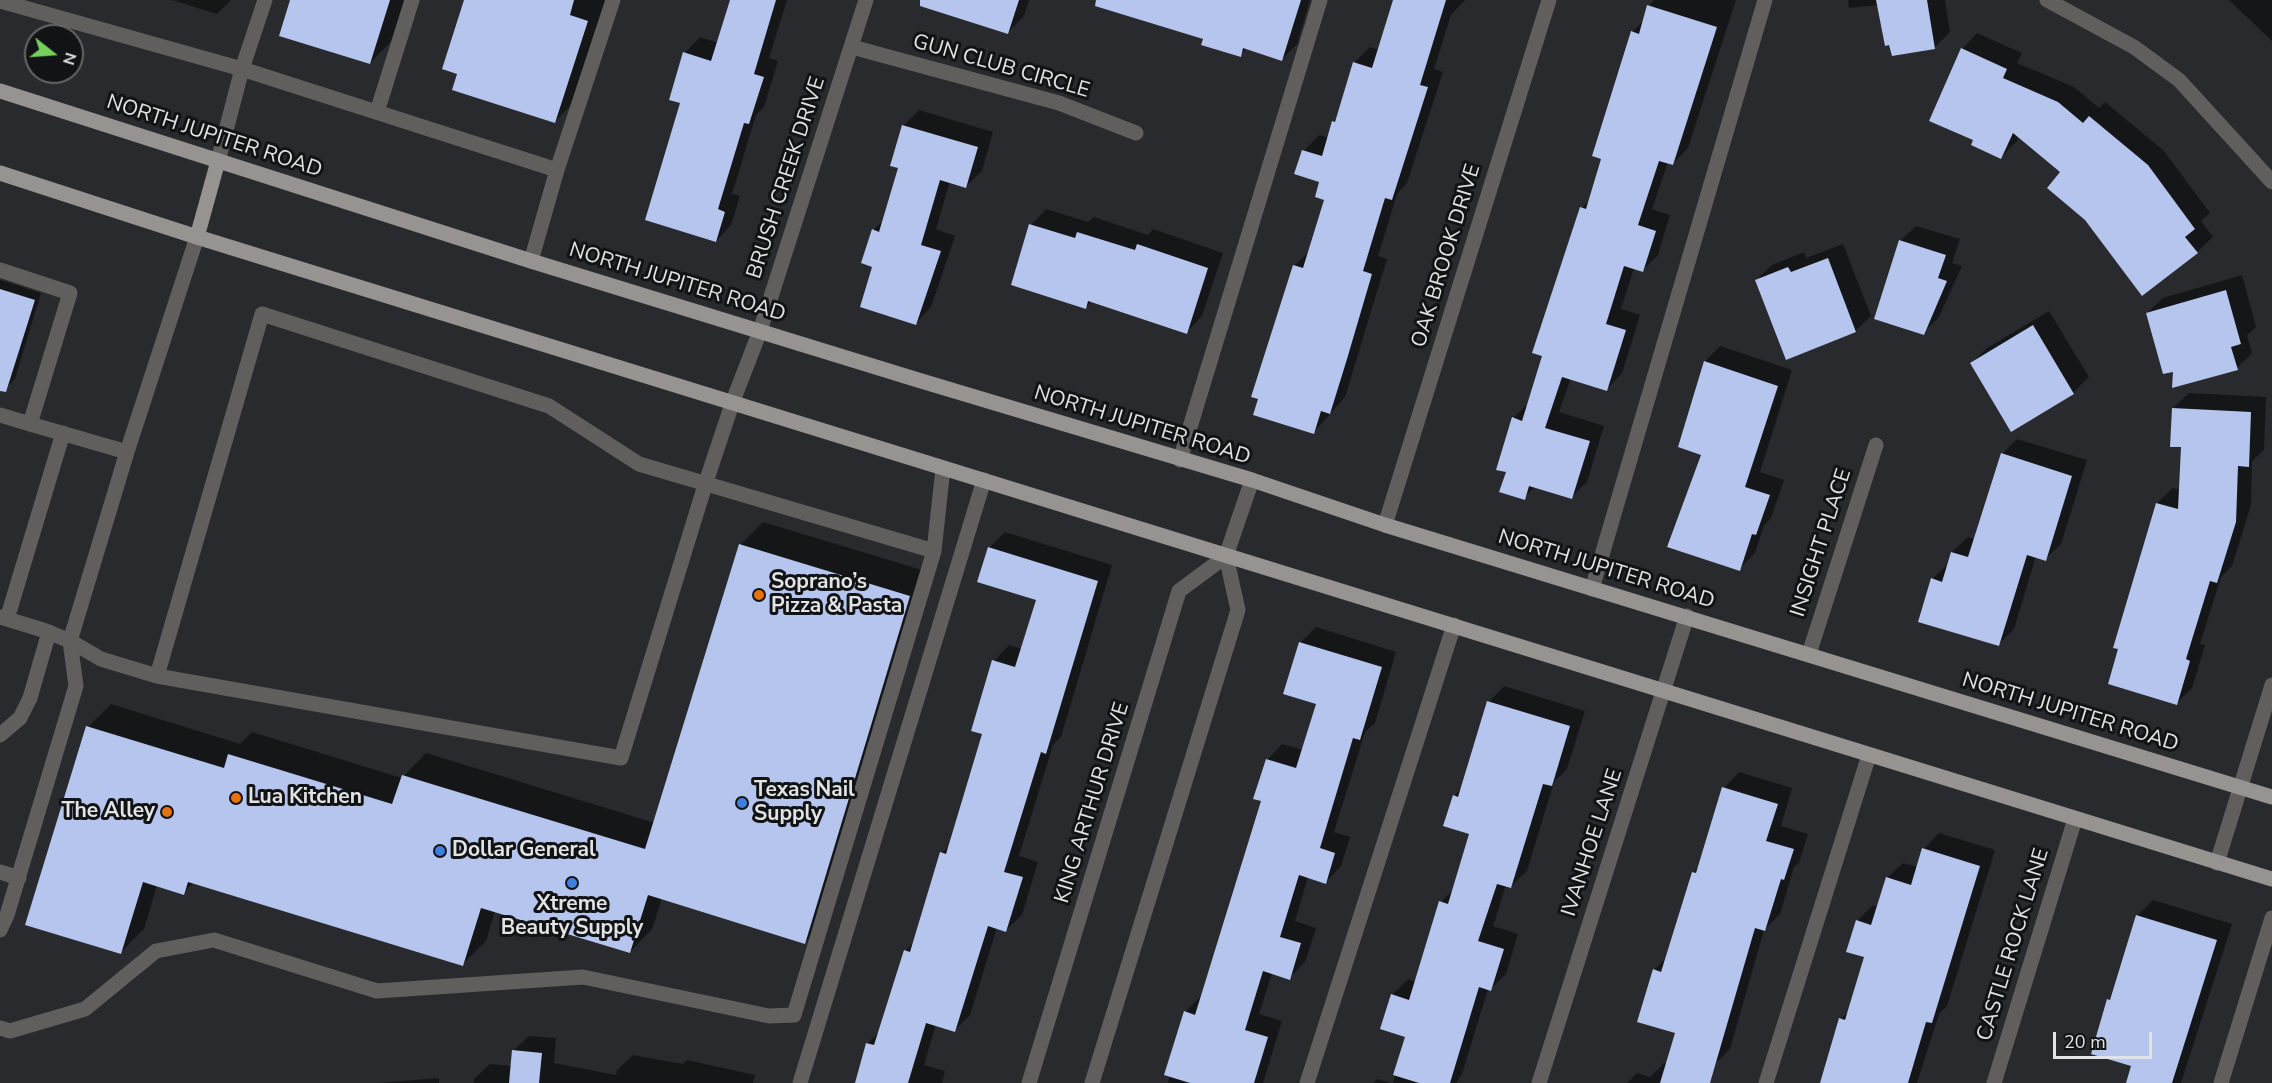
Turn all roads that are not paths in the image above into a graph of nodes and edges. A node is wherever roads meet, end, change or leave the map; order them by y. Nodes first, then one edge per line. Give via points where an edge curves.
1 (265, 0) edge
2 (412, 0) edge
3 (613, 0) edge
4 (866, 0) edge
5 (1320, 0) edge
6 (1549, 0) edge
7 (1765, 0) edge
8 (2047, 0) edge
9 (0, 1) edge
10 (852, 47) junction
11 (242, 69) junction
12 (0, 91) edge
13 (377, 112) junction
14 (1136, 133) dead end
15 (218, 161) junction
16 (557, 170) junction
17 (0, 173) edge
18 (2272, 182) edge
19 (197, 237) junction
20 (531, 261) junction
21 (0, 270) edge
22 (760, 331) junction
23 (733, 401) junction
24 (0, 415) edge
25 (30, 424) junction
26 (63, 433) junction
27 (1876, 445) dead end
28 (127, 452) junction
29 (1179, 460) junction
30 (943, 468) junction
31 (984, 480) junction
32 (1252, 480) junction
33 (706, 482) junction
34 (1385, 525) junction
35 (934, 551) junction
36 (1226, 556) junction
37 (1592, 589) junction
38 (1687, 616) junction
39 (3, 618) edge
40 (1454, 625) junction
41 (49, 632) junction
42 (70, 641) junction
43 (1809, 654) junction
44 (157, 676) junction
45 (2272, 685) edge
46 (1663, 691) junction
47 (0, 735) edge
48 (1869, 755) junction
49 (2239, 788) junction
50 (2272, 797) edge
51 (2075, 819) junction
52 (2217, 863) junction
53 (0, 872) edge
54 (19, 878) junction
55 (2272, 879) edge
56 (2272, 918) edge
57 (0, 930) edge
58 (0, 1028) edge
59 (801, 1083) edge
60 (1029, 1083) edge
61 (1092, 1083) edge
62 (1307, 1083) edge
63 (1539, 1083) edge
64 (1766, 1083) edge
65 (1994, 1083) edge
66 (2221, 1083) edge

1 - 11 street
2 - 13 street
3 - 16 street
4 - 10 street, BRUSH CREEK DRIVE
5 - 29 street
6 - 34 street, OAK BROOK DRIVE
7 - 37 street
8 - 18 street via 2134,47 2179,80
9 - 11 street
10 - 14 street, GUN CLUB CIRCLE via 1059,103
10 - 22 street, BRUSH CREEK DRIVE
11 - 13 street
11 - 15 street
12 - 15 main road, NORTH JUPITER ROAD
13 - 16 street
15 - 19 main road
15 - 20 main road, NORTH JUPITER ROAD
16 - 20 street
17 - 19 main road
19 - 23 main road
19 - 28 street
20 - 22 main road, NORTH JUPITER ROAD
21 - 25 street via 70,293
22 - 23 street, BRUSH CREEK DRIVE
22 - 29 main road, NORTH JUPITER ROAD
23 - 30 main road
23 - 33 street, BRUSH CREEK DRIVE
24 - 25 street
25 - 26 street
26 - 28 street
26 - 39 street
27 - 43 street, INSIGHT PLACE
28 - 42 street
29 - 32 main road, NORTH JUPITER ROAD
30 - 31 main road
30 - 35 street
31 - 36 main road
31 - 59 street
32 - 34 main road, NORTH JUPITER ROAD
32 - 36 street
33 - 35 street
33 - 44 street, BRUSH CREEK DRIVE via 621,758
33 - 44 street via 639,464 549,406 262,314
34 - 37 main road, NORTH JUPITER ROAD
35 - 58 street via 794,1015 769,1016 583,977 377,991 214,940 156,951 85,1009 10,1031
36 - 40 main road
36 - 60 street, KING ARTHUR DRIVE via 1179,591
36 - 61 street via 1238,610
37 - 38 main road, NORTH JUPITER ROAD
38 - 43 main road, NORTH JUPITER ROAD
38 - 46 street, IVANHOE LANE
39 - 41 street
40 - 46 main road
40 - 62 street
41 - 42 street
41 - 47 street via 30,698 20,718
42 - 44 street via 101,659
42 - 54 street via 76,686
43 - 49 main road, NORTH JUPITER ROAD
45 - 49 street
46 - 48 main road
46 - 63 street, IVANHOE LANE
48 - 51 main road
48 - 64 street
49 - 50 main road, NORTH JUPITER ROAD
49 - 52 street
51 - 52 main road
51 - 65 street, CASTLE ROCK LANE
52 - 55 main road
53 - 54 street
54 - 57 street
56 - 66 street

